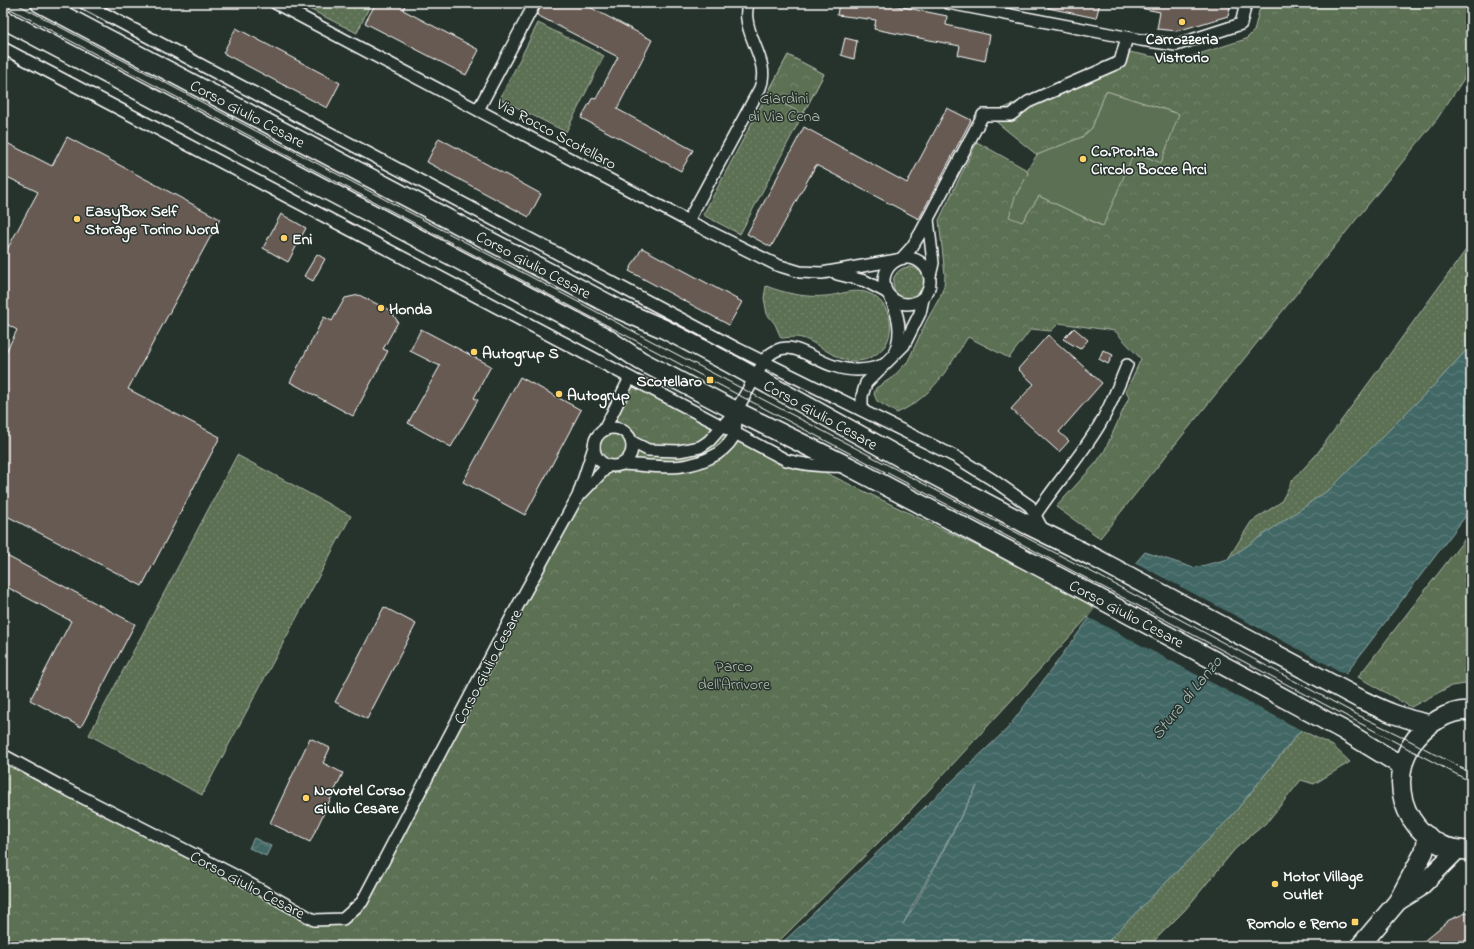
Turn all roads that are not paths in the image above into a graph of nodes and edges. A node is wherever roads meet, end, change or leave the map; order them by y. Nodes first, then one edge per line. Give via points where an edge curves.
1 (40, 3) edge
2 (84, 3) edge
3 (275, 3) edge
4 (535, 3) edge
5 (948, 3) edge
6 (1246, 3) edge
7 (746, 4) edge
8 (3, 19) edge
9 (1127, 37) junction
10 (3, 48) edge
11 (478, 110) junction
12 (928, 219) junction
13 (688, 220) junction
14 (900, 259) junction
15 (830, 273) junction
16 (930, 276) junction
17 (888, 295) junction
18 (923, 299) junction
19 (893, 355) junction
20 (763, 362) junction
21 (883, 365) junction
22 (1127, 365) dead end
23 (755, 377) junction
24 (630, 378) junction
25 (862, 410) junction
26 (736, 411) junction
27 (722, 427) junction
28 (604, 430) junction
29 (735, 434) junction
30 (632, 442) junction
31 (594, 447) junction
32 (623, 464) junction
33 (608, 466) junction
34 (848, 466) junction
35 (578, 496) junction
36 (1032, 520) junction
37 (1471, 711) edge
38 (1429, 724) junction
39 (3, 755) edge
40 (1402, 766) junction
41 (1428, 836) junction
42 (1464, 850) edge
43 (1398, 901) junction
44 (1360, 946) edge

1 - 23 main road, Corso Giulio Cesare via 618,309 664,329
2 - 20 street, Corso Giulio Cesare
3 - 11 street, Via Rocco Scotellaro
4 - 11 street
5 - 9 street
6 - 9 street via 1241,24 1176,45
7 - 13 street via 747,22 762,65 763,79
8 - 26 main road, Corso Giulio Cesare via 604,337 641,361
9 - 12 street via 1120,62 1028,102 1011,115 982,114
10 - 24 street, Corso Giulio Cesare
11 - 13 street, Via Rocco Scotellaro
12 - 14 street via 915,242
12 - 16 street via 933,263
13 - 15 street, Via Rocco Scotellaro via 777,266 800,272
14 - 15 street, Via Rocco Scotellaro
14 - 16 street via 908,258 920,262
14 - 17 street via 892,264 885,274
15 - 17 street, Via Rocco Scotellaro via 860,279
16 - 18 street via 930,289
17 - 18 street via 900,304 906,305
17 - 19 street via 897,313 899,325 899,338
18 - 19 street via 915,325 904,345
19 - 21 street
20 - 21 street via 772,353 785,348 801,350 828,365 846,369 870,370
20 - 23 street
20 - 25 street, Corso Giulio Cesare
21 - 25 street via 866,383 862,396
22 - 36 street via 1100,424
23 - 26 street
23 - 36 main road, Corso Giulio Cesare via 903,459
24 - 27 street, Corso Giulio Cesare
24 - 28 street
25 - 36 street, Corso Giulio Cesare via 970,466 1030,506
26 - 27 street
26 - 29 street
26 - 34 main road, Corso Giulio Cesare
27 - 29 street, Corso Giulio Cesare
27 - 30 street via 709,441 689,450 648,450
28 - 30 street via 618,428 627,433
28 - 31 street via 596,437
29 - 32 street via 722,451 693,465 676,468
29 - 34 street, Corso Giulio Cesare via 786,460 825,467
30 - 32 street via 630,457
31 - 33 street via 599,461
31 - 35 street, Corso Giulio Cesare
32 - 33 street
33 - 35 street, Corso Giulio Cesare
34 - 40 main road, Corso Giulio Cesare via 1343,730
35 - 39 street, Corso Giulio Cesare via 362,902 343,919 314,920
36 - 38 main road, Corso Giulio Cesare via 1046,535 1095,558 1362,700 1410,721
37 - 38 main road via 1446,715
38 - 40 main road via 1412,742
40 - 41 main road via 1401,792 1405,805 1414,822
41 - 42 main road via 1441,845
41 - 43 main road via 1424,852
42 - 43 main road via 1419,888
43 - 44 main road

